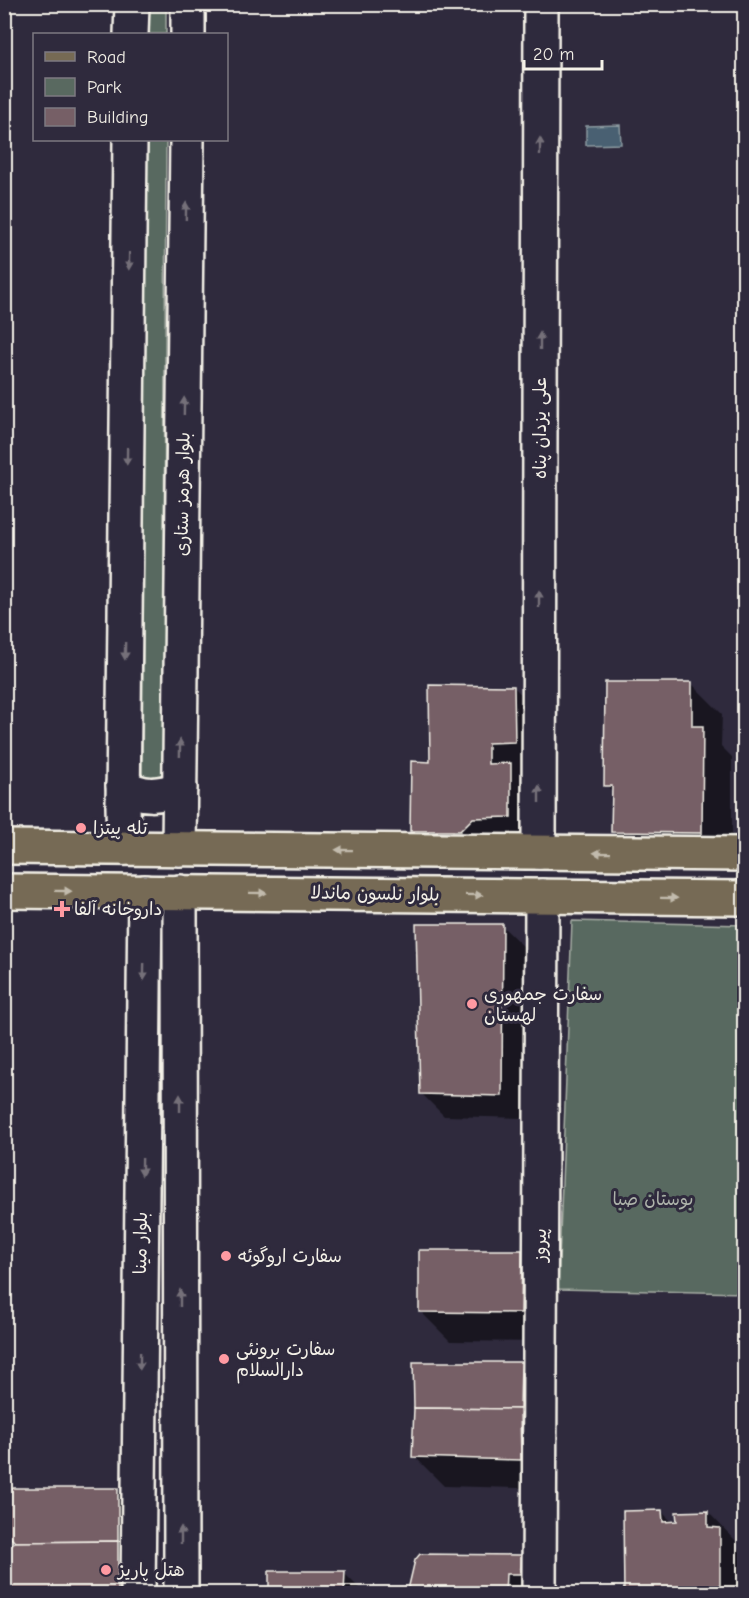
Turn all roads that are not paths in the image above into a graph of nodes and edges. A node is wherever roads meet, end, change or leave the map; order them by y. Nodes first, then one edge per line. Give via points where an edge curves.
1 (132, 4) edge
2 (188, 4) edge
3 (541, 4) edge
4 (131, 33) edge
5 (188, 33) edge
6 (130, 141) edge
7 (187, 141) edge
8 (123, 785) junction
9 (180, 788) junction
10 (4, 847) edge
11 (124, 848) junction
12 (179, 849) junction
13 (376, 851) junction
14 (539, 852) junction
15 (744, 854) edge
16 (4, 891) edge
17 (145, 892) junction
18 (180, 892) junction
19 (377, 894) junction
20 (542, 896) junction
21 (744, 898) edge
22 (144, 932) junction
23 (180, 933) junction
24 (138, 1593) edge
25 (181, 1593) edge
26 (539, 1593) edge

1 - 4 street
2 - 5 street
14 -> 3 street, علی یزدان پناه
6 -> 8 street
9 -> 7 street, بلوار هرمز ستاری
8 - 9 street via 147,795
8 - 11 street
9 - 12 street, بلوار هرمز ستاری
10 - 11 main road
11 - 12 main road
13 -> 12 main road
13 - 14 main road
13 - 19 main road
15 -> 14 main road
16 -> 17 main road, بلوار نلسون ماندلا
17 - 18 main road, بلوار نلسون ماندلا
17 - 22 street, بلوار مینا
18 -> 19 main road, بلوار نلسون ماندلا
18 - 23 street
19 -> 20 main road, بلوار نلسون ماندلا
20 -> 21 main road, بلوار نلسون ماندلا
20 - 26 street, پیروز
22 - 23 street via 156,928
22 -> 24 street, بلوار مینا
25 -> 23 street

